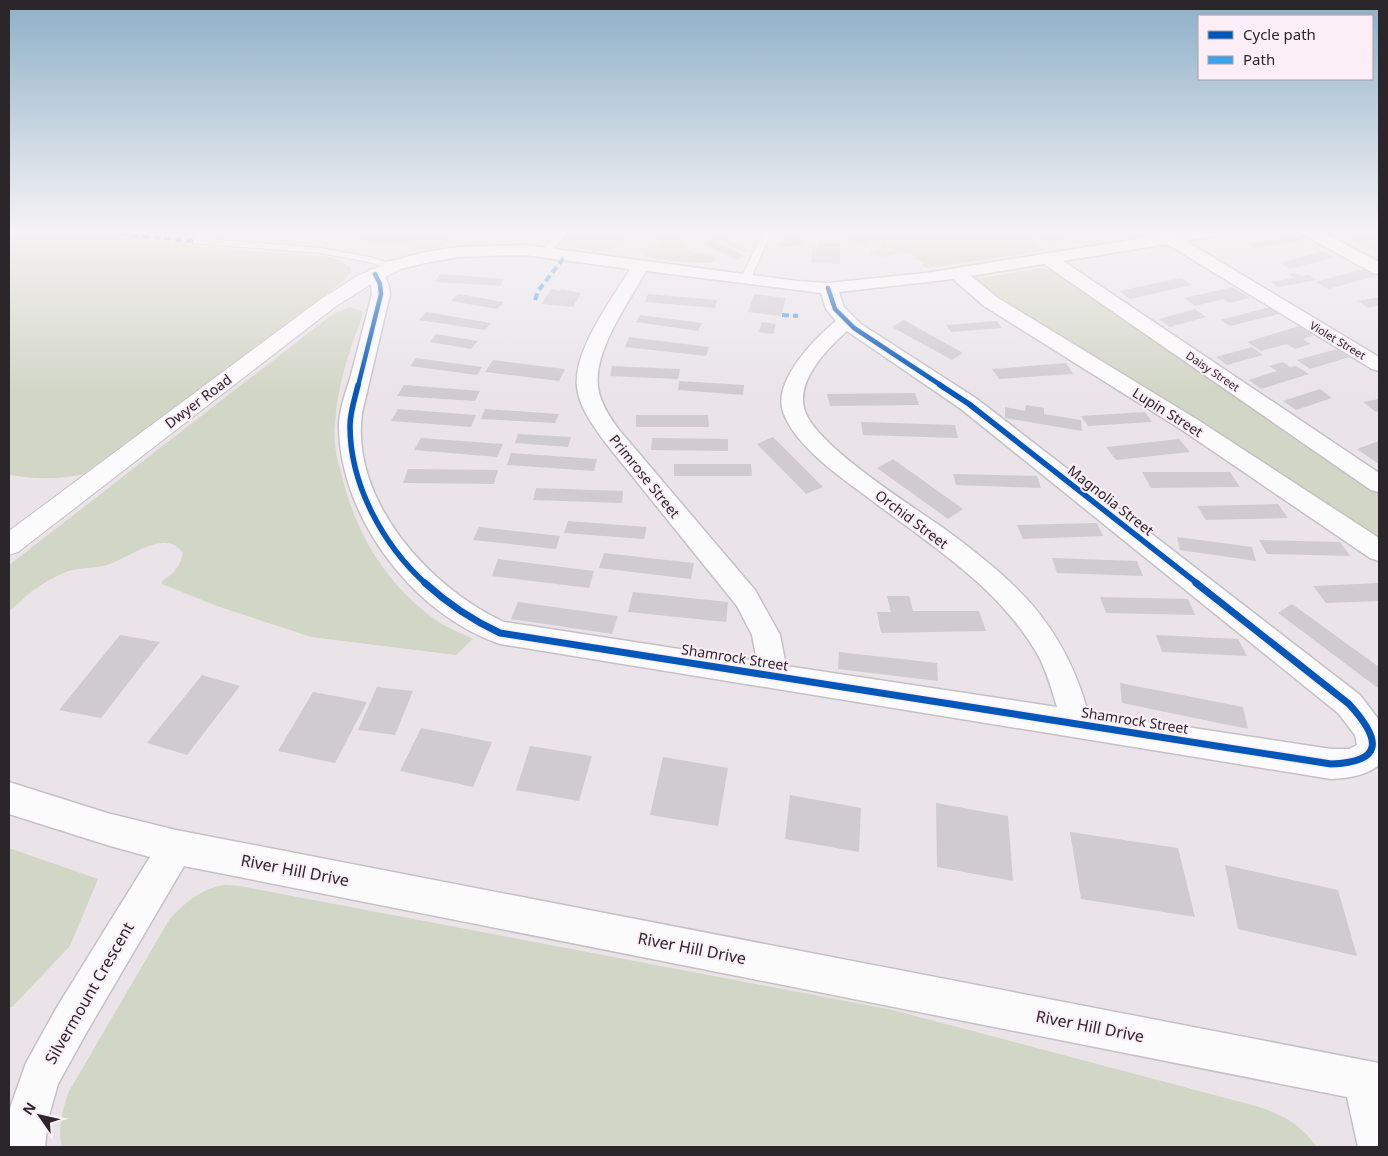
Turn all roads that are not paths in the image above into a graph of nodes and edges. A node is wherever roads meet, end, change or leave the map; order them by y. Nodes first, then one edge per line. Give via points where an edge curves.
1 (363, 283) edge
2 (380, 283) edge
3 (631, 283) edge
4 (776, 283) edge
5 (871, 283) edge
6 (969, 283) edge
7 (1084, 283) edge
8 (1244, 283) edge
9 (828, 288) junction
10 (846, 322) junction
11 (1379, 364) edge
12 (1379, 484) edge
13 (9, 545) edge
14 (1379, 551) edge
15 (774, 676) junction
16 (1076, 724) junction
17 (1374, 740) joint
18 (9, 798) edge
19 (176, 847) junction
20 (1371, 1081) edge
21 (1379, 1146) edge
22 (24, 1147) edge

1 - 13 street, Dwyer Road via 317,311
2 - 15 street, Shamrock Street via 381,294 352,414 352,452 366,499 380,526 394,549 429,589 461,615 500,633
3 - 15 street, Primrose Street via 593,352 587,380 592,401 612,436 746,598 766,634
4 - 9 street
5 - 9 street
6 - 14 street, Lupin Street via 992,302 1190,425
7 - 12 street, Daisy Street
8 - 11 street, Violet Street
9 - 10 street, Magnolia Street via 835,309
10 - 16 street, Orchid Street via 818,348 795,386 792,396 795,417 802,428 839,463 983,573 1018,606 1055,659
10 - 17 street, Magnolia Street via 969,404 1320,680 1359,714
15 - 16 street, Shamrock Street
16 - 17 street, Shamrock Street via 1349,765 1362,762 1373,749
18 - 19 street, River Hill Drive
19 - 20 street, River Hill Drive
19 - 22 street, Silvermount Crescent via 40,1077 26,1119
20 - 21 street

